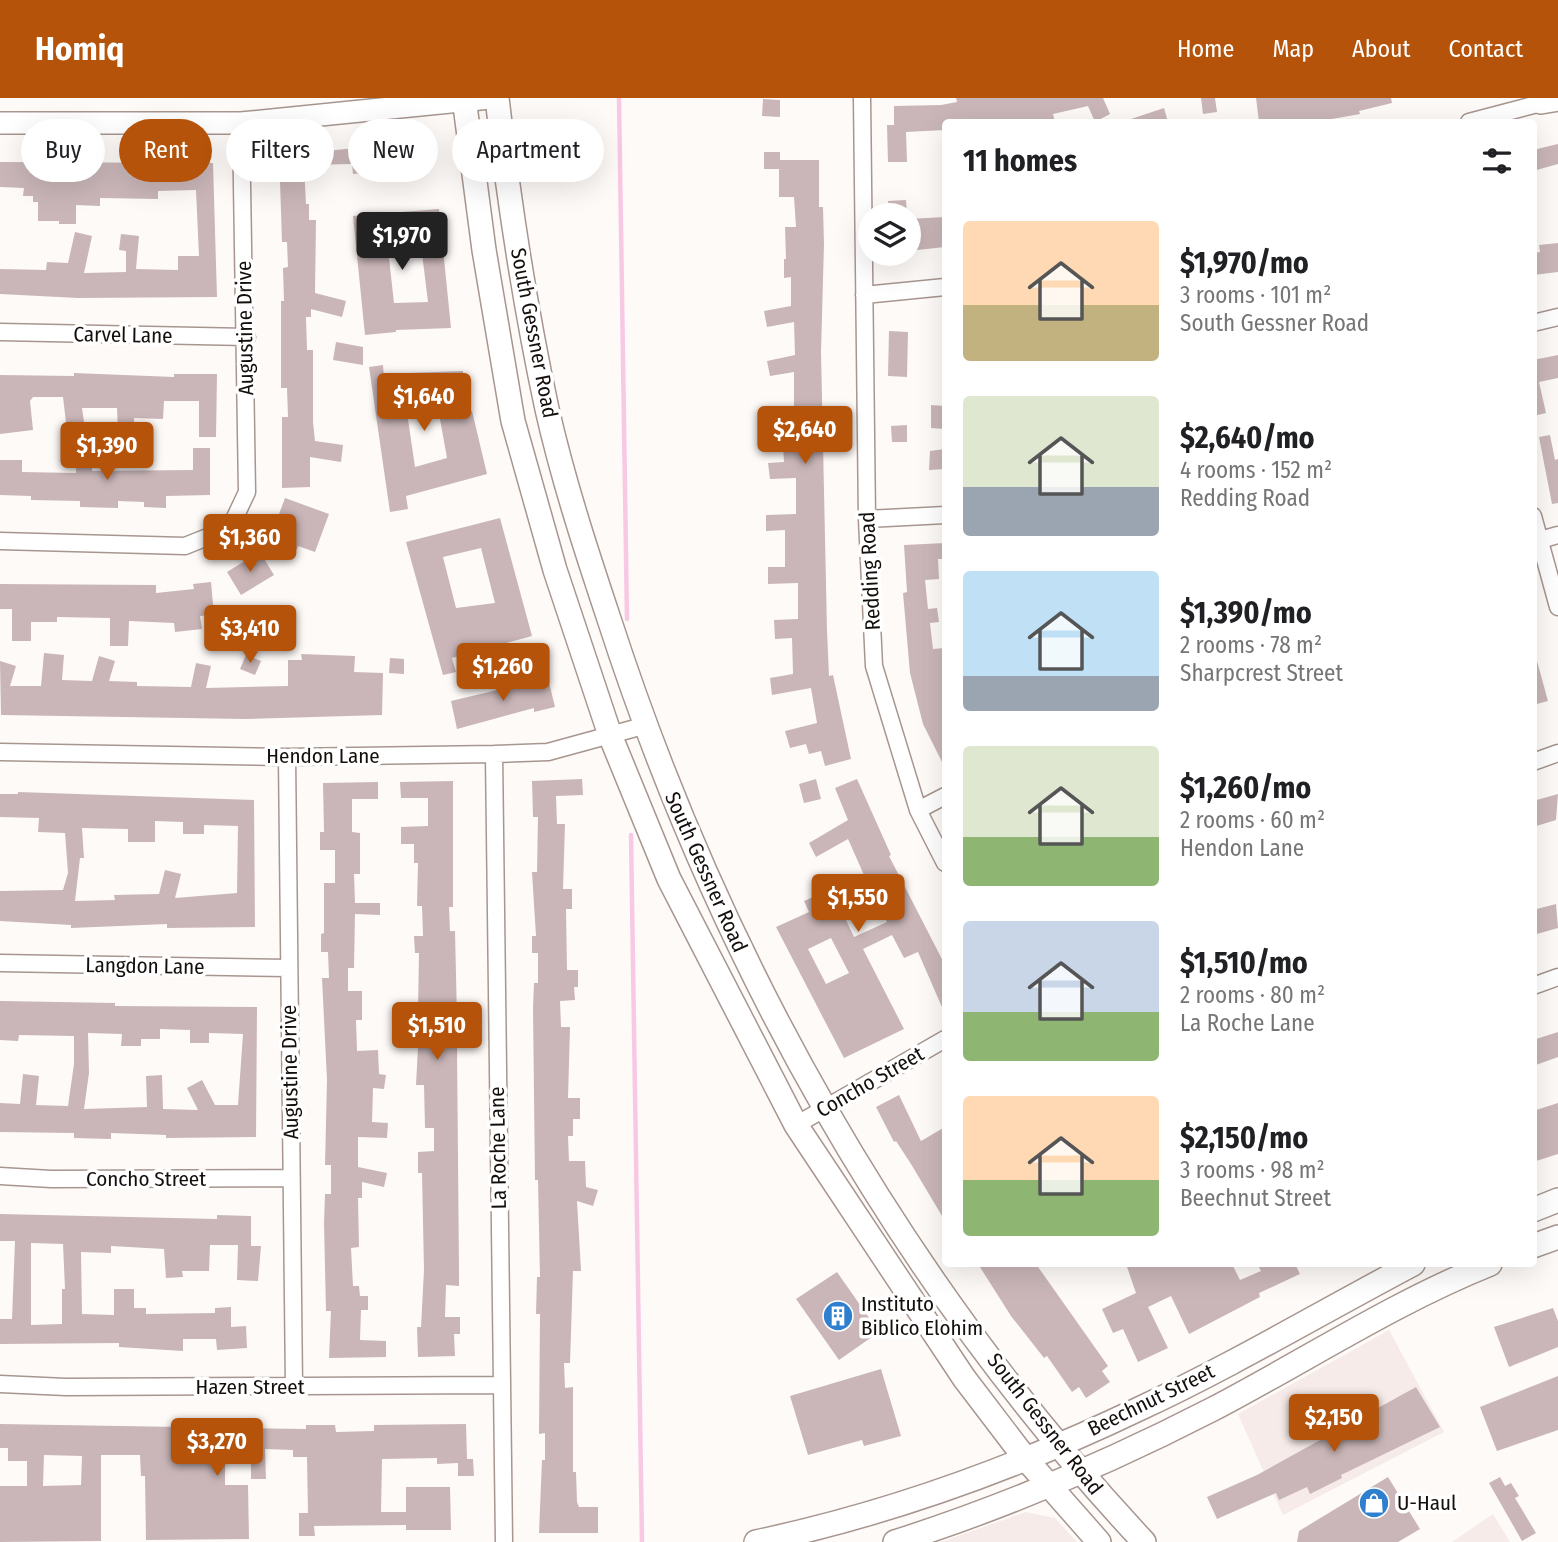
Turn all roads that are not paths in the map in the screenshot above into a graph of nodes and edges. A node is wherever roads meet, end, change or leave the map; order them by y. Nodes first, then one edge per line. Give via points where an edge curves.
1 (490, 98) edge
2 (496, 98) edge
3 (862, 98) edge
4 (464, 99) edge
5 (1546, 100) edge
6 (278, 119) edge
7 (1480, 119) edge
8 (0, 123) edge
9 (226, 123) edge
10 (243, 182) edge
11 (942, 287) edge
12 (864, 295) junction
13 (1558, 317) edge
14 (1537, 322) edge
15 (0, 332) edge
16 (247, 337) junction
17 (548, 413) junction
18 (513, 421) junction
19 (942, 515) edge
20 (867, 519) junction
21 (1558, 536) edge
22 (0, 541) edge
23 (1537, 541) edge
24 (1537, 544) edge
25 (1558, 607) edge
26 (643, 726) junction
27 (610, 735) junction
28 (0, 752) edge
29 (1558, 752) edge
30 (494, 754) junction
31 (287, 757) junction
32 (1537, 760) edge
33 (942, 798) edge
34 (918, 810) junction
35 (942, 857) edge
36 (0, 963) edge
37 (289, 968) junction
38 (1558, 977) edge
39 (1537, 985) edge
40 (942, 1041) edge
41 (824, 1107) junction
42 (796, 1125) junction
43 (0, 1176) edge
44 (291, 1178) junction
45 (1558, 1200) edge
46 (1537, 1208) edge
47 (1558, 1237) edge
48 (1537, 1245) edge
49 (1407, 1267) edge
50 (1481, 1267) edge
51 (1270, 1340) junction
52 (1287, 1368) junction
53 (0, 1384) edge
54 (500, 1385) junction
55 (294, 1387) junction
56 (1056, 1445) junction
57 (1025, 1458) junction
58 (1081, 1474) junction
59 (1049, 1487) junction
60 (503, 1542) edge
61 (756, 1542) edge
62 (895, 1542) edge
63 (1099, 1542) edge
64 (1144, 1542) edge

1 - 4 street
2 - 17 main road, South Gessner Road
3 - 12 street, Redding Road
4 - 6 street
4 - 18 main road, South Gessner Road
5 - 7 street
8 - 9 street
10 - 16 street, Augustine Drive
11 - 12 street
12 - 20 street, Redding Road
13 - 14 street
15 - 16 street, Carvel Lane
16 - 22 street, Augustine Drive via 247,492 230,528 185,546
17 - 18 main road
17 - 26 main road, South Gessner Road
18 - 27 main road, South Gessner Road via 555,570
19 - 20 street
20 - 34 street, Redding Road via 874,666
21 - 23 street
24 - 25 street
26 - 27 street, Hendon Lane
26 - 41 main road, South Gessner Road via 719,906
27 - 30 street, Hendon Lane via 548,752
27 - 42 main road, South Gessner Road via 669,880
28 - 31 street, Hendon Lane
29 - 32 street
30 - 31 street, Hendon Lane
30 - 54 street, La Roche Lane
31 - 37 street, Augustine Drive
33 - 34 street
34 - 35 street, Redding Road
36 - 37 street, Langdon Lane
37 - 44 street, Augustine Drive
38 - 39 street
40 - 41 street, Concho Street
41 - 42 street, Concho Street
41 - 56 main road, South Gessner Road via 918,1256
42 - 57 main road, South Gessner Road via 964,1378
43 - 44 street, Concho Street via 51,1180
44 - 55 street, Augustine Drive
45 - 46 main road
47 - 48 main road
49 - 51 main road, Beechnut Street
50 - 52 main road, Beechnut Street
51 - 52 main road
51 - 56 main road, Beechnut Street via 1142,1408
52 - 58 main road, Beechnut Street
53 - 55 street, Hazen Street
54 - 55 street, Hazen Street
54 - 60 street, La Roche Lane
56 - 57 main road, Beechnut Street
56 - 58 main road, South Gessner Road
57 - 59 main road, South Gessner Road
57 - 61 main road, Beechnut Street via 873,1514
58 - 59 main road, Beechnut Street
58 - 64 main road, South Gessner Road
59 - 62 main road, Beechnut Street
59 - 63 main road, South Gessner Road

